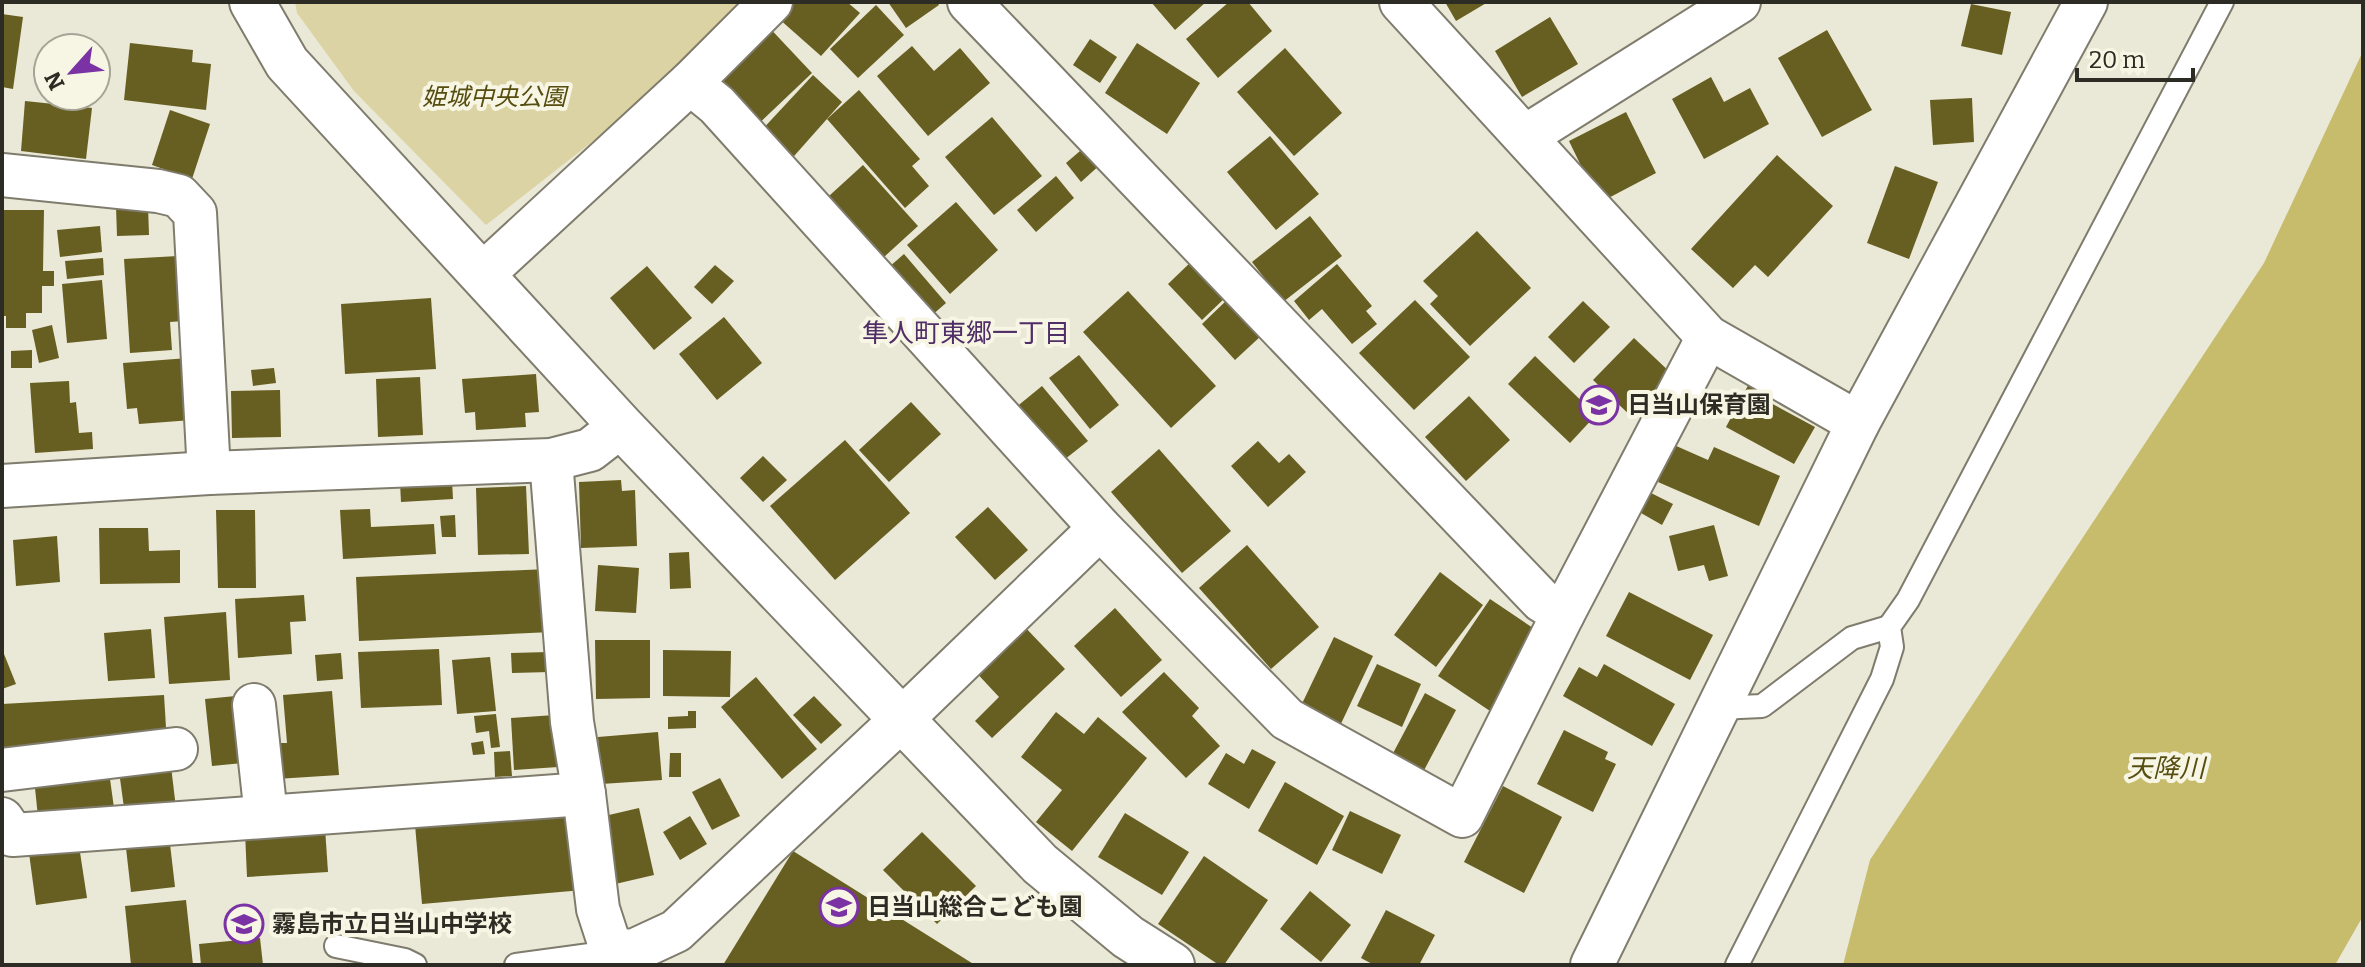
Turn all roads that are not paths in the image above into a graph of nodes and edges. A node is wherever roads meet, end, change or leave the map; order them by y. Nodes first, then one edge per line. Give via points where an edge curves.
1 (252, 2) edge
2 (771, 2) edge
3 (969, 2) edge
4 (1401, 2) edge
5 (1739, 2) edge
6 (2086, 2) edge
7 (2222, 2) edge
8 (690, 83) junction
9 (1526, 136) junction
10 (2, 175) edge
11 (483, 274) junction
12 (1708, 337) junction
13 (1858, 423) junction
14 (621, 426) junction
15 (551, 460) junction
16 (209, 473) junction
17 (2, 486) edge
18 (1100, 528) junction
19 (1563, 614) junction
20 (1889, 627) junction
21 (254, 705) dead end
22 (1718, 708) junction
23 (902, 719) junction
24 (176, 749) dead end
25 (2, 770) edge
26 (584, 794) junction
27 (266, 816) junction
28 (6, 830) edge
29 (336, 946) dead end
30 (612, 952) junction
31 (415, 965) edge
32 (516, 965) edge
33 (1172, 965) edge
34 (1592, 965) edge
35 (1737, 965) edge

1 - 11 street via 287,63
2 - 8 street
3 - 19 street via 1542,601
4 - 9 street
5 - 9 street
6 - 13 street
7 - 20 lane via 1908,600
8 - 11 street
8 - 18 street via 717,105
9 - 12 street
10 - 16 street via 158,191 179,196 195,213
11 - 14 street
12 - 13 street
12 - 19 street
13 - 22 street
14 - 15 street via 590,450
14 - 23 street
15 - 16 street
15 - 26 street via 572,722
16 - 17 street
18 - 19 street via 1287,719 1462,816
18 - 23 street
20 - 22 lane via 1852,638 1762,706
20 - 35 lane via 1892,647 1882,679
21 - 27 street
22 - 34 street
23 - 30 street via 676,931 635,950
23 - 33 street via 1040,864 1128,937
24 - 25 street
26 - 27 street
26 - 30 street via 598,909
27 - 28 street
29 - 31 lane
30 - 32 lane

